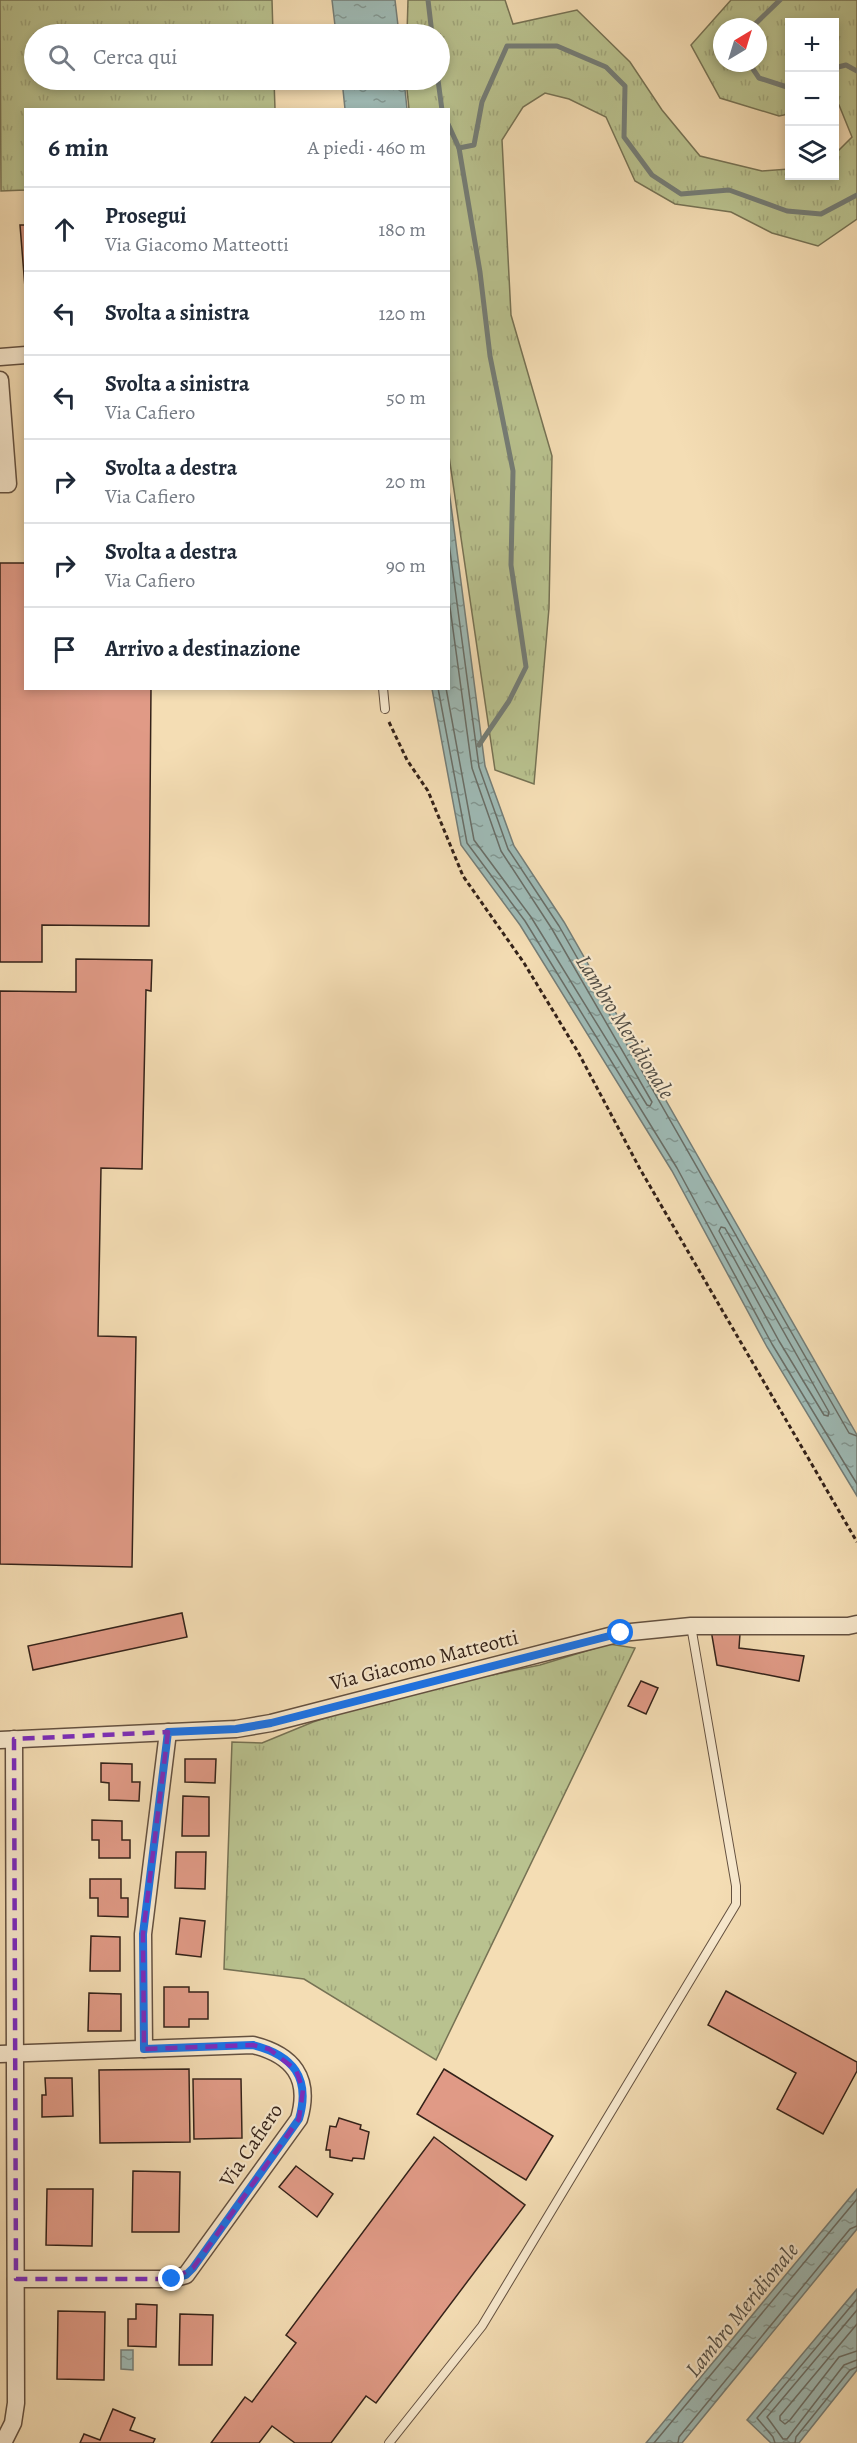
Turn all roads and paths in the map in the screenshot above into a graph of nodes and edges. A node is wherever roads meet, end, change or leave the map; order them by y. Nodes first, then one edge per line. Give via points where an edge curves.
1 (24, 355) edge
2 (0, 357) edge
3 (0, 380) edge
4 (0, 484) edge
5 (383, 690) edge
6 (385, 709) joint
7 (857, 1542) edge
8 (857, 1624) edge
9 (691, 1626) junction
10 (168, 1732) junction
11 (7, 1739) edge
12 (144, 2049) junction
13 (8, 2054) edge
14 (16, 2279) junction
15 (3, 2443) edge
16 (389, 2443) edge

1 - 2 street
3 - 4 street via 8,484
5 - 6 lane
6 - 7 path via 407,760 428,791 463,876 524,963 578,1052 640,1169
8 - 9 street, Via Giacomo Matteotti
9 - 10 street, Via Giacomo Matteotti via 621,1633 271,1723
9 - 16 lane via 736,1904 482,2326
10 - 11 street, Via Giacomo Matteotti
10 - 12 street via 143,1934
11 - 13 street
12 - 13 street, Via Cafiero
12 - 14 street, Via Cafiero via 253,2045 269,2049 296,2070 303,2090 299,2119 186,2275 172,2279
13 - 14 street
14 - 15 street via 16,2403 13,2423

